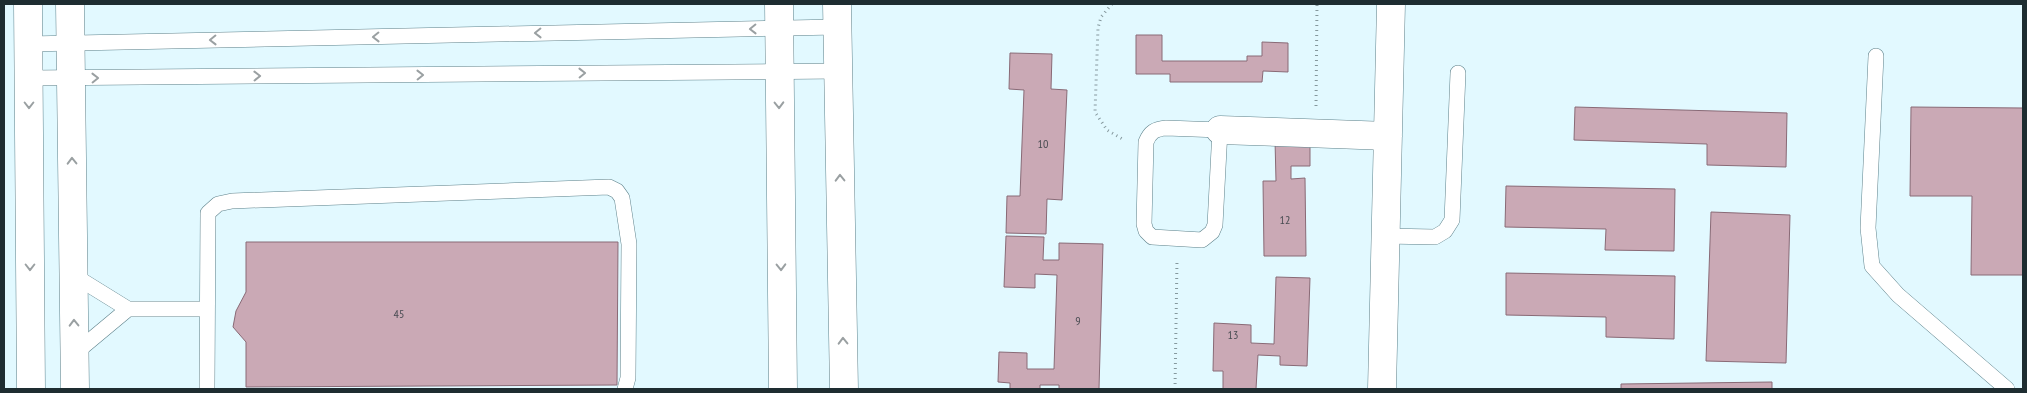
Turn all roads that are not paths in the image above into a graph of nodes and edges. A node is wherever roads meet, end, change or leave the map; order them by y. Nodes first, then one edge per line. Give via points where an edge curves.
1 (28, 4) edge
2 (70, 4) edge
3 (1391, 4) edge
4 (779, 16) edge
5 (837, 16) edge
6 (70, 43) junction
7 (28, 44) junction
8 (1876, 56) dead end
9 (779, 71) junction
10 (838, 71) junction
11 (1458, 72) dead end
12 (28, 78) junction
13 (71, 78) junction
14 (1220, 130) junction
15 (1388, 136) junction
16 (1385, 236) junction
17 (73, 275) junction
18 (128, 309) junction
19 (207, 309) junction
20 (74, 354) junction
21 (31, 389) edge
22 (75, 389) edge
23 (207, 389) edge
24 (625, 389) edge
25 (783, 389) edge
26 (844, 389) edge
27 (1382, 389) edge
28 (2008, 389) edge

1 - 7 street
2 - 6 street
3 - 15 street
4 - 5 lane
4 -> 6 lane
4 - 9 street
5 - 10 street
6 - 7 lane
6 - 13 street
7 - 12 street
8 - 28 lane via 1868,228 1872,266 1898,295
9 - 10 lane
13 -> 9 lane
9 -> 25 street
26 -> 10 street
11 - 16 lane via 1452,220 1446,231 1434,237
12 - 13 lane
12 -> 21 street
17 -> 13 street
14 - 14 lane via 1212,232 1202,240 1152,236 1144,224 1146,142 1149,134 1157,129
14 - 15 street
15 - 16 street
16 - 27 street
17 - 18 lane
20 -> 17 street
18 - 19 lane
18 - 20 lane
19 - 23 lane
19 - 24 lane via 208,213 224,202 609,187 622,198 629,244 628,378
20 - 22 street

